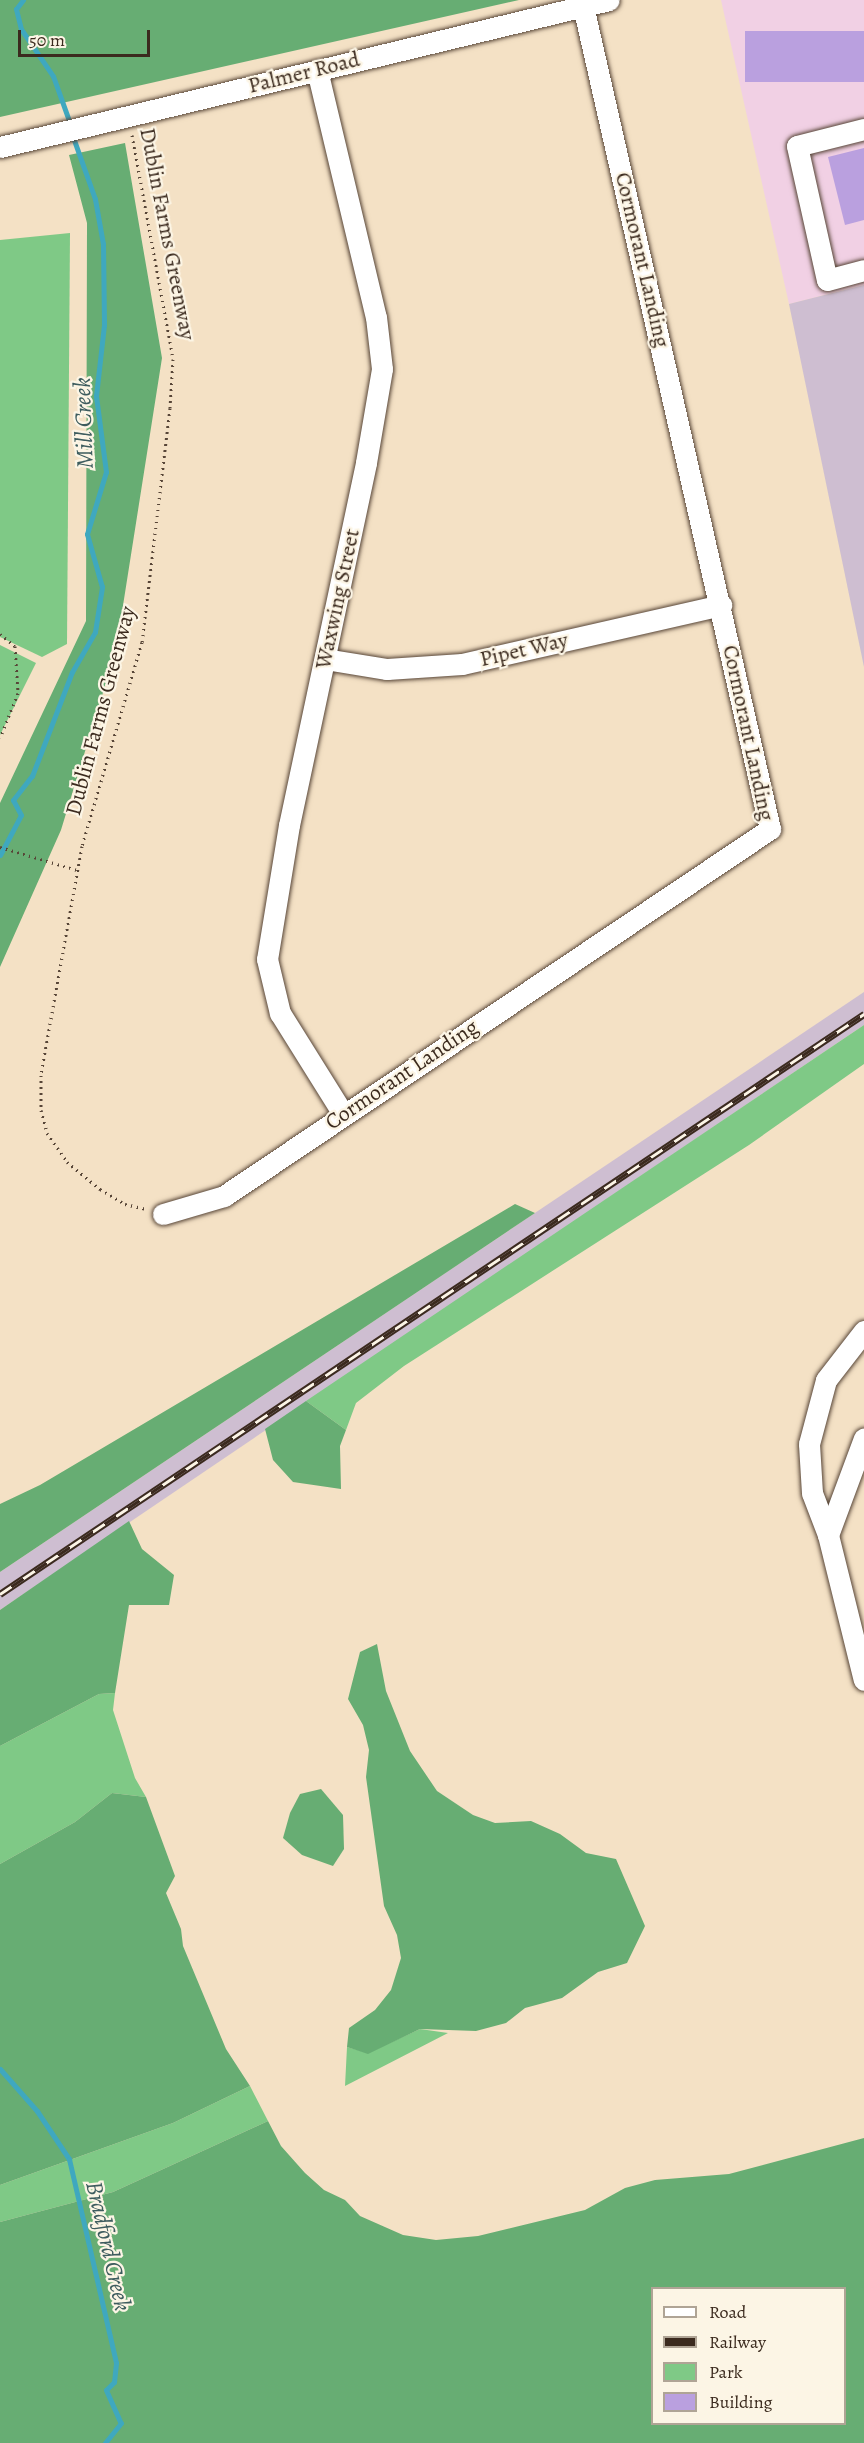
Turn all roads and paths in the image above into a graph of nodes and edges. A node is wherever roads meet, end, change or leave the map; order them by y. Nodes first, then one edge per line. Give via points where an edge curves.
1 (609, 0) edge
2 (583, 6) junction
3 (317, 70) junction
4 (128, 116) junction
5 (864, 129) edge
6 (0, 147) edge
7 (864, 270) edge
8 (721, 605) junction
9 (0, 634) edge
10 (325, 659) junction
11 (0, 738) edge
12 (0, 848) edge
13 (78, 870) junction
14 (343, 1114) junction
15 (163, 1214) joint
16 (864, 1331) edge
17 (864, 1438) edge
18 (828, 1535) junction
19 (864, 1680) edge

1 - 2 street, Palmer Road
2 - 3 street, Palmer Road
2 - 8 street, Cormorant Landing
3 - 4 street, Palmer Road
3 - 10 street, Waxwing Street via 376,317 382,369
4 - 6 street, Palmer Road
4 - 13 path, Dublin Farms Greenway via 166,312 173,369 142,642 107,751
5 - 7 street via 797,146 827,280
8 - 10 street, Pipet Way via 462,664 387,669
8 - 14 street, Cormorant Landing via 770,829
9 - 11 path via 15,646 18,693
10 - 14 street, Waxwing Street via 289,825 267,959 280,1013
12 - 13 path
13 - 15 path, Dublin Farms Greenway via 41,1075 46,1133 67,1162 100,1189 125,1204
14 - 15 street, Cormorant Landing via 224,1196
16 - 18 street via 826,1380 809,1444 812,1493
17 - 18 street
18 - 19 street

